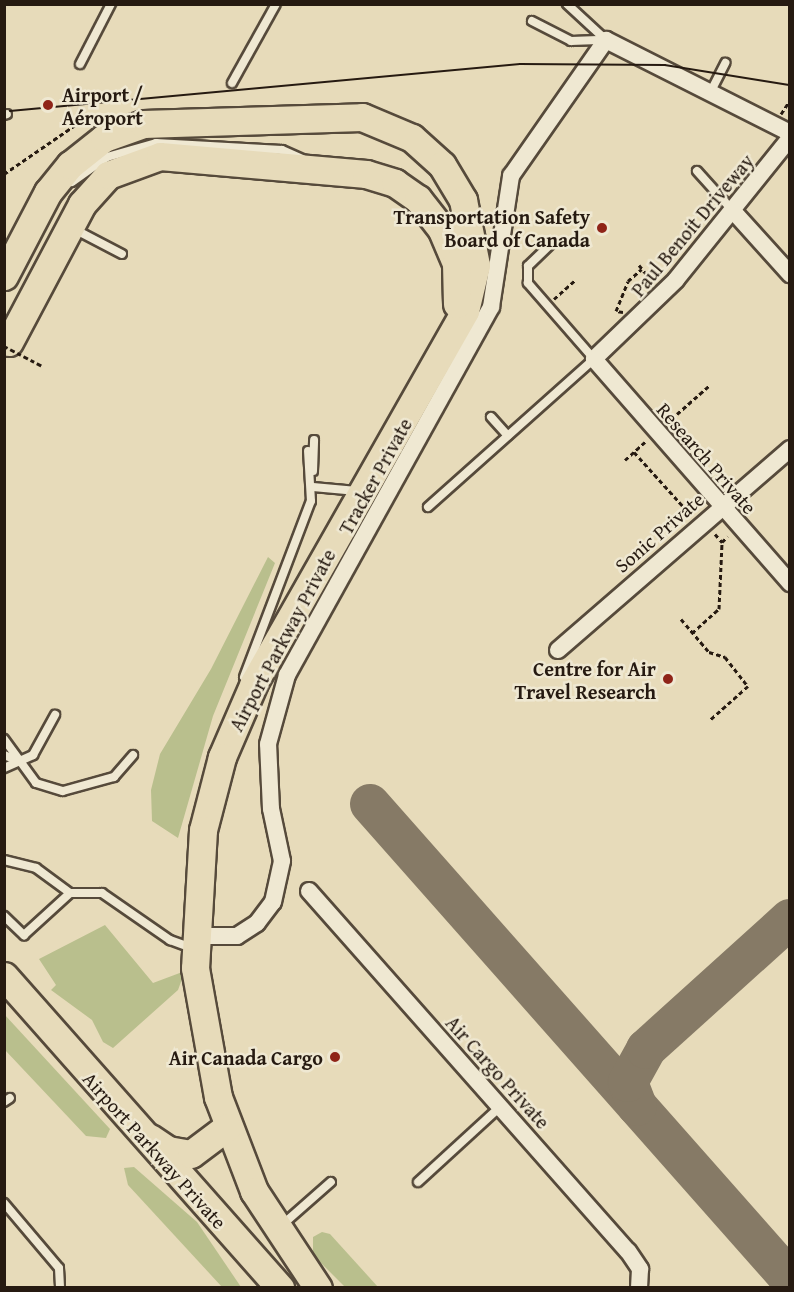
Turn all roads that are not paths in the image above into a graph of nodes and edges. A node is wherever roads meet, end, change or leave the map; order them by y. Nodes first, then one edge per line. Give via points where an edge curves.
1 (111, 4) edge
2 (276, 4) edge
3 (567, 4) edge
4 (532, 21) dead end
5 (606, 40) junction
6 (725, 63) dead end
7 (80, 64) dead end
8 (232, 84) dead end
9 (710, 93) junction
10 (789, 136) edge
11 (316, 170) junction
12 (697, 171) dead end
13 (734, 212) junction
14 (69, 226) junction
15 (552, 243) dead end
16 (122, 254) dead end
17 (789, 274) edge
18 (4, 276) edge
19 (4, 286) edge
20 (7, 344) edge
21 (444, 348) junction
22 (594, 359) junction
23 (491, 417) dead end
24 (508, 436) junction
25 (314, 440) dead end
26 (789, 449) edge
27 (308, 451) dead end
28 (312, 474) junction
29 (313, 487) junction
30 (363, 492) junction
31 (428, 507) dead end
32 (721, 507) junction
33 (789, 582) edge
34 (558, 650) dead end
35 (55, 715) dead end
36 (231, 733) junction
37 (6, 742) edge
38 (4, 755) edge
39 (133, 755) dead end
40 (19, 761) junction
41 (4, 762) edge
42 (4, 768) edge
43 (4, 860) edge
44 (309, 891) dead end
45 (70, 893) junction
46 (4, 916) edge
47 (195, 943) junction
48 (4, 976) edge
49 (4, 985) edge
50 (33, 1011) junction
51 (501, 1106) junction
52 (124, 1116) junction
53 (227, 1127) junction
54 (331, 1182) dead end
55 (418, 1182) dead end
56 (4, 1203) edge
57 (276, 1230) junction
58 (60, 1287) edge
59 (280, 1287) edge
60 (318, 1287) edge
61 (639, 1287) edge

1 - 7 lane
2 - 8 lane
3 - 5 lane
4 - 5 lane via 571,41
5 - 9 street
5 - 47 street, Tracker Private via 511,176 491,308 287,675 268,744 271,809 282,861 273,902 257,923 237,936
6 - 9 lane
9 - 10 street
10 - 13 street, Paul Benoit Driveway
11 - 14 highway, Airport Parkway Private via 177,156 142,159 97,185
11 - 19 lane via 299,155 282,150 172,142 119,152 84,171 56,198
11 - 21 highway, Airport Parkway Private via 382,178 430,212 450,247 458,282
12 - 13 lane
13 - 17 street
13 - 22 street, Paul Benoit Driveway via 664,294
14 - 16 lane
14 - 20 highway, Airport Parkway Private
15 - 22 lane via 527,271 531,290
18 - 21 highway, Airport Parkway Private via 56,180 104,138 162,122 329,114 380,122 412,138 442,165 463,200 475,247 473,284
21 - 30 highway, Airport Parkway Private
22 - 24 lane
22 - 32 street, Research Private
23 - 24 lane
24 - 31 lane
25 - 28 lane
26 - 32 street, Sonic Private
27 - 28 lane
28 - 29 lane
29 - 30 lane
29 - 36 lane via 280,592 244,675
30 - 36 highway, Airport Parkway Private
32 - 33 street, Research Private
32 - 34 street, Sonic Private
35 - 40 lane via 33,755
36 - 47 highway, Airport Parkway Private via 203,830
37 - 40 lane
38 - 40 lane
39 - 40 lane via 114,777 63,791 36,783
40 - 41 lane
40 - 42 lane
43 - 45 lane via 36,868
44 - 51 street, Air Cargo Private
45 - 46 lane via 24,935
45 - 47 lane via 102,893 170,940
47 - 53 highway, Airport Parkway Private via 206,1047
48 - 50 highway, Airport Parkway Private
49 - 50 highway, Airport Parkway Private
50 - 52 highway, Airport Parkway Private
51 - 55 lane
51 - 61 street, Air Cargo Private via 628,1251 640,1269
52 - 53 highway via 156,1143 180,1154 201,1151
52 - 59 highway, Airport Parkway Private
53 - 57 highway, Airport Parkway Private
54 - 57 lane
56 - 58 lane via 59,1268
57 - 60 highway, Airport Parkway Private

